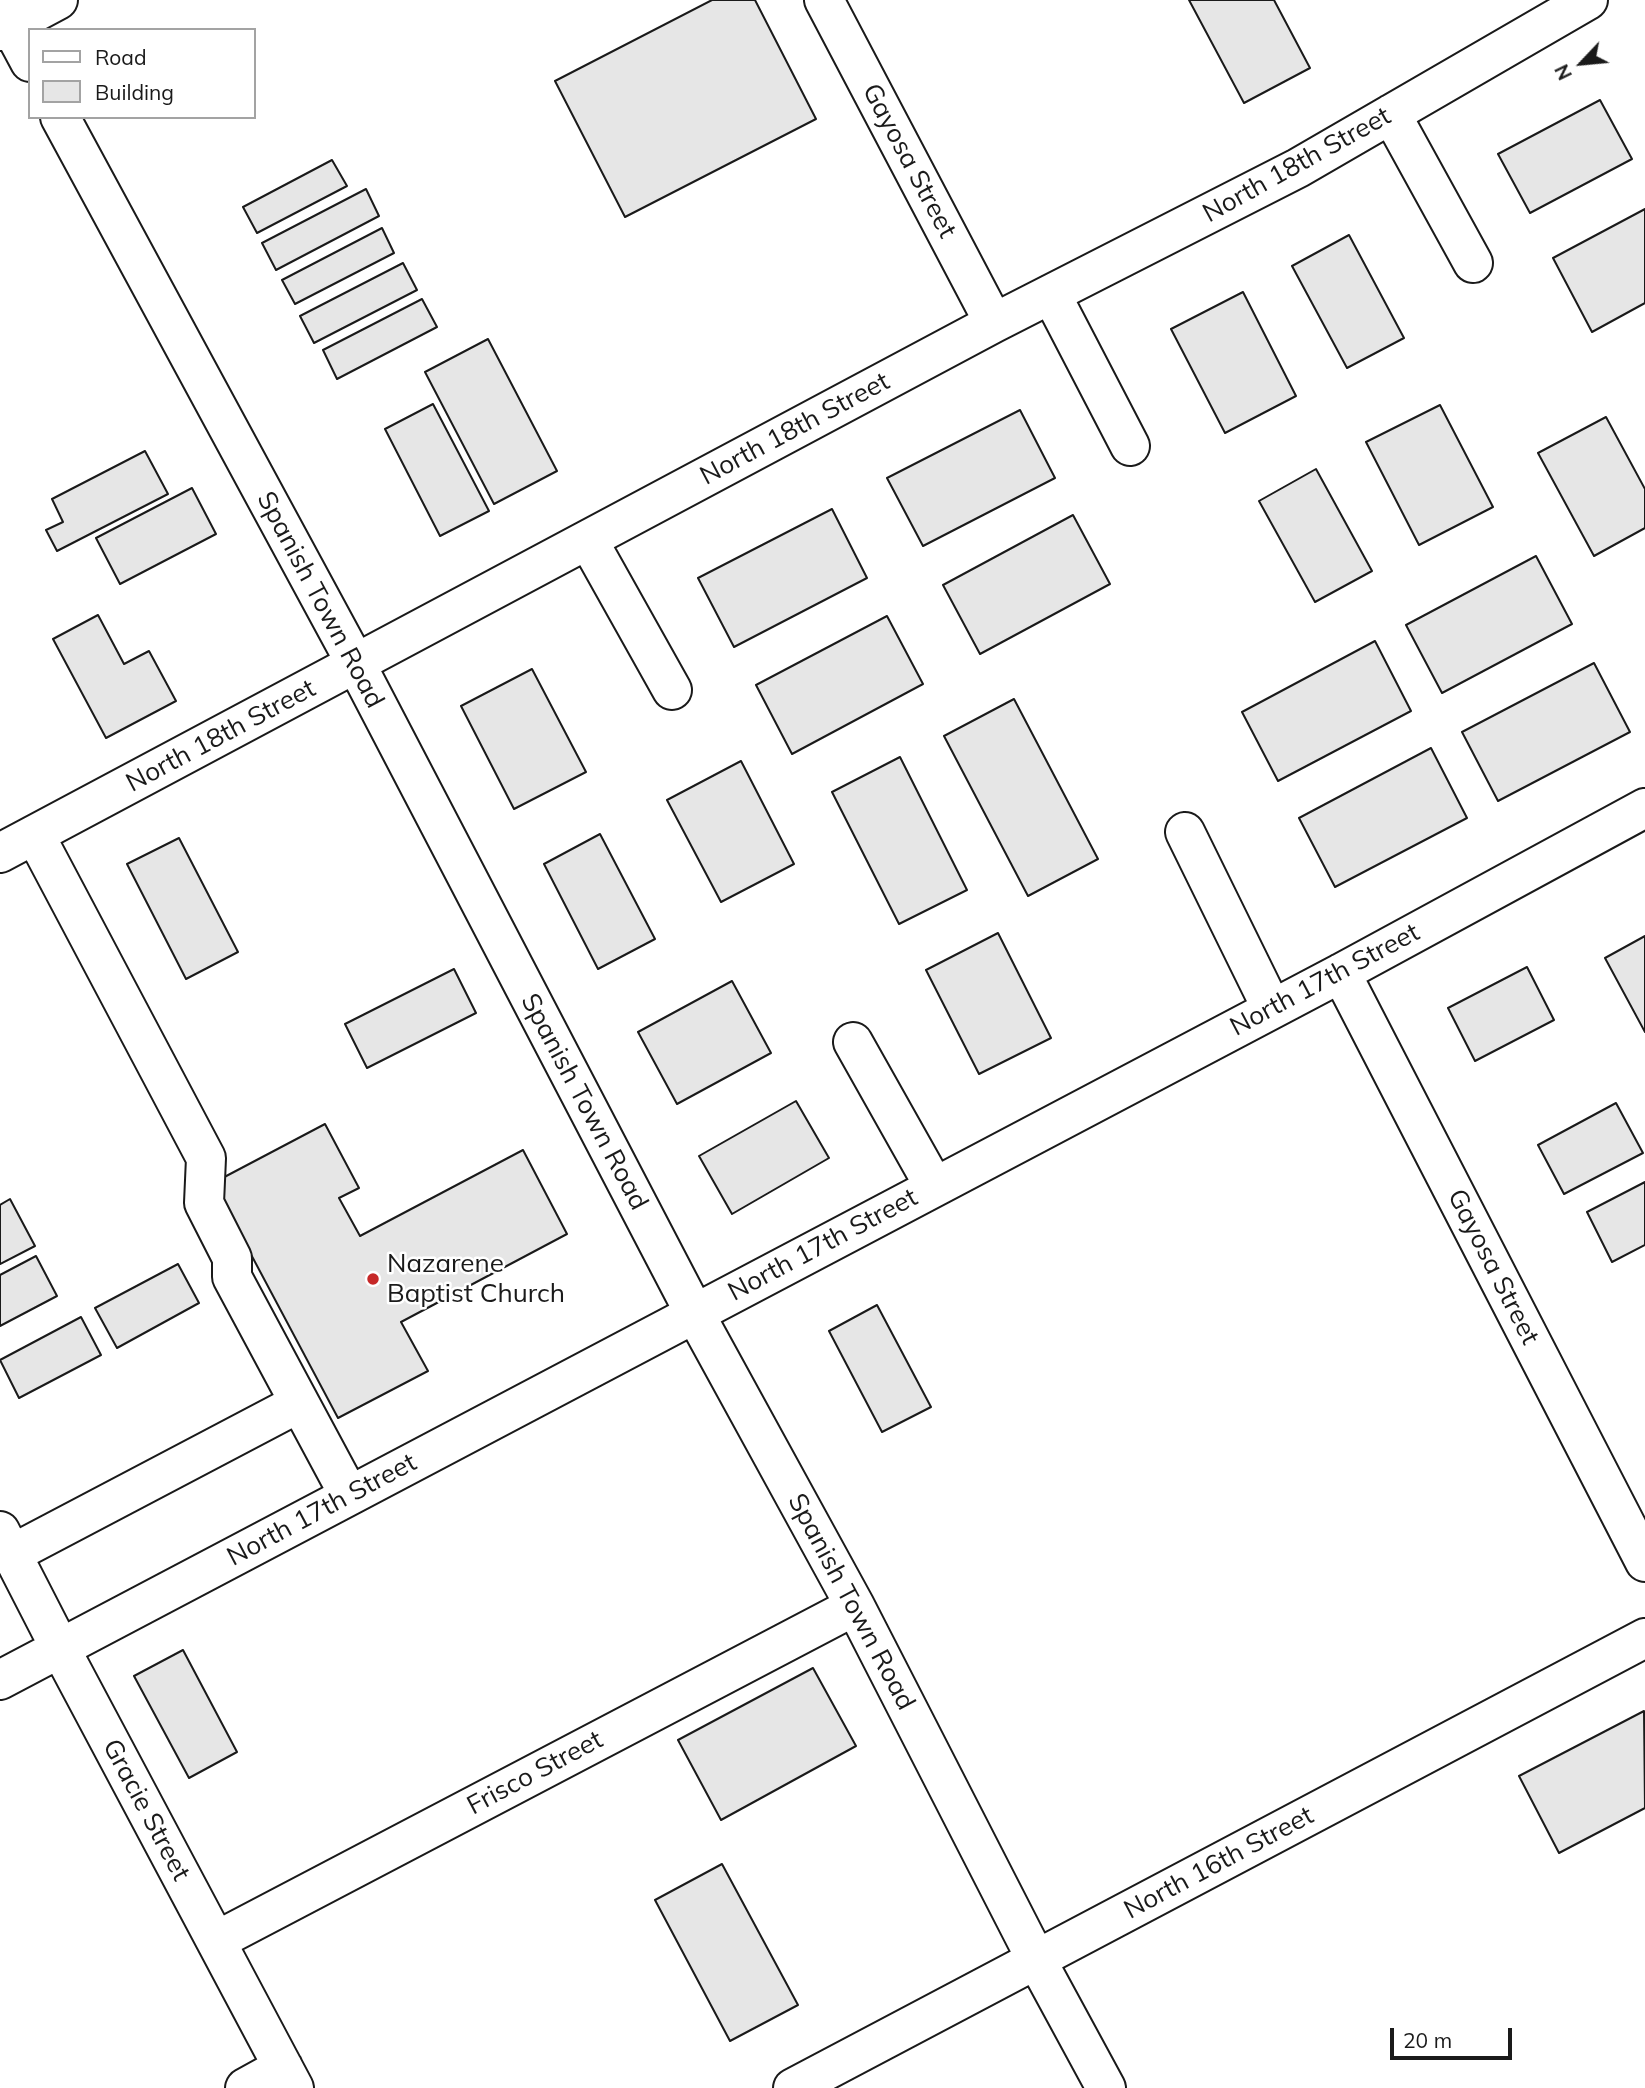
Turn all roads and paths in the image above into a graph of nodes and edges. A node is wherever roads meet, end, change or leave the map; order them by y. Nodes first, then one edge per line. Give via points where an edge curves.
1 (58, 0) edge
2 (824, 0) edge
3 (1588, 0) edge
4 (3, 21) edge
5 (28, 59) edge
6 (1391, 114) junction
7 (61, 119) edge
8 (1473, 263) dead end
9 (1051, 294) junction
10 (994, 323) junction
11 (1130, 446) dead end
12 (588, 540) junction
13 (356, 664) junction
14 (673, 690) dead end
15 (1645, 808) edge
16 (1185, 832) dead end
17 (35, 835) junction
18 (0, 853) edge
19 (1341, 973) junction
20 (1272, 1009) junction
21 (853, 1042) dead end
22 (934, 1186) junction
23 (695, 1314) junction
24 (299, 1403) junction
25 (349, 1495) junction
26 (6, 1543) edge
27 (1645, 1562) edge
28 (855, 1606) junction
29 (1645, 1638) edge
30 (60, 1648) junction
31 (0, 1680) edge
32 (216, 1941) junction
33 (1036, 1959) junction
34 (289, 2078) edge
35 (245, 2088) edge
36 (793, 2088) edge
37 (1106, 2088) edge

1 - 4 street
2 - 10 street, Gayosa Street
3 - 6 street, North 18th Street
4 - 5 street
6 - 8 street
6 - 9 street, North 18th Street via 1298,168
7 - 13 street, Spanish Town Road
9 - 10 street, North 18th Street
9 - 11 street
10 - 12 street, North 18th Street
12 - 13 street, North 18th Street
12 - 14 street
13 - 17 street, North 18th Street
13 - 23 street, Spanish Town Road
15 - 19 street, North 17th Street
16 - 20 street
17 - 18 street, North 18th Street
17 - 24 street via 206,1158 204,1203 232,1258 232,1278
19 - 20 street, North 17th Street
19 - 27 street, Gayosa Street
20 - 22 street, North 17th Street
21 - 22 street
22 - 23 street, North 17th Street
23 - 25 street, North 17th Street
23 - 28 street, Spanish Town Road
24 - 25 street
24 - 26 street
25 - 30 street, North 17th Street
26 - 30 street, Gracie Street
28 - 32 street, Frisco Street
28 - 33 street, Spanish Town Road
29 - 33 street, North 16th Street
30 - 31 street, North 17th Street
30 - 32 street, Gracie Street
32 - 34 street, Gracie Street
33 - 36 street, North 16th Street
33 - 37 street, Spanish Town Road
34 - 35 street

